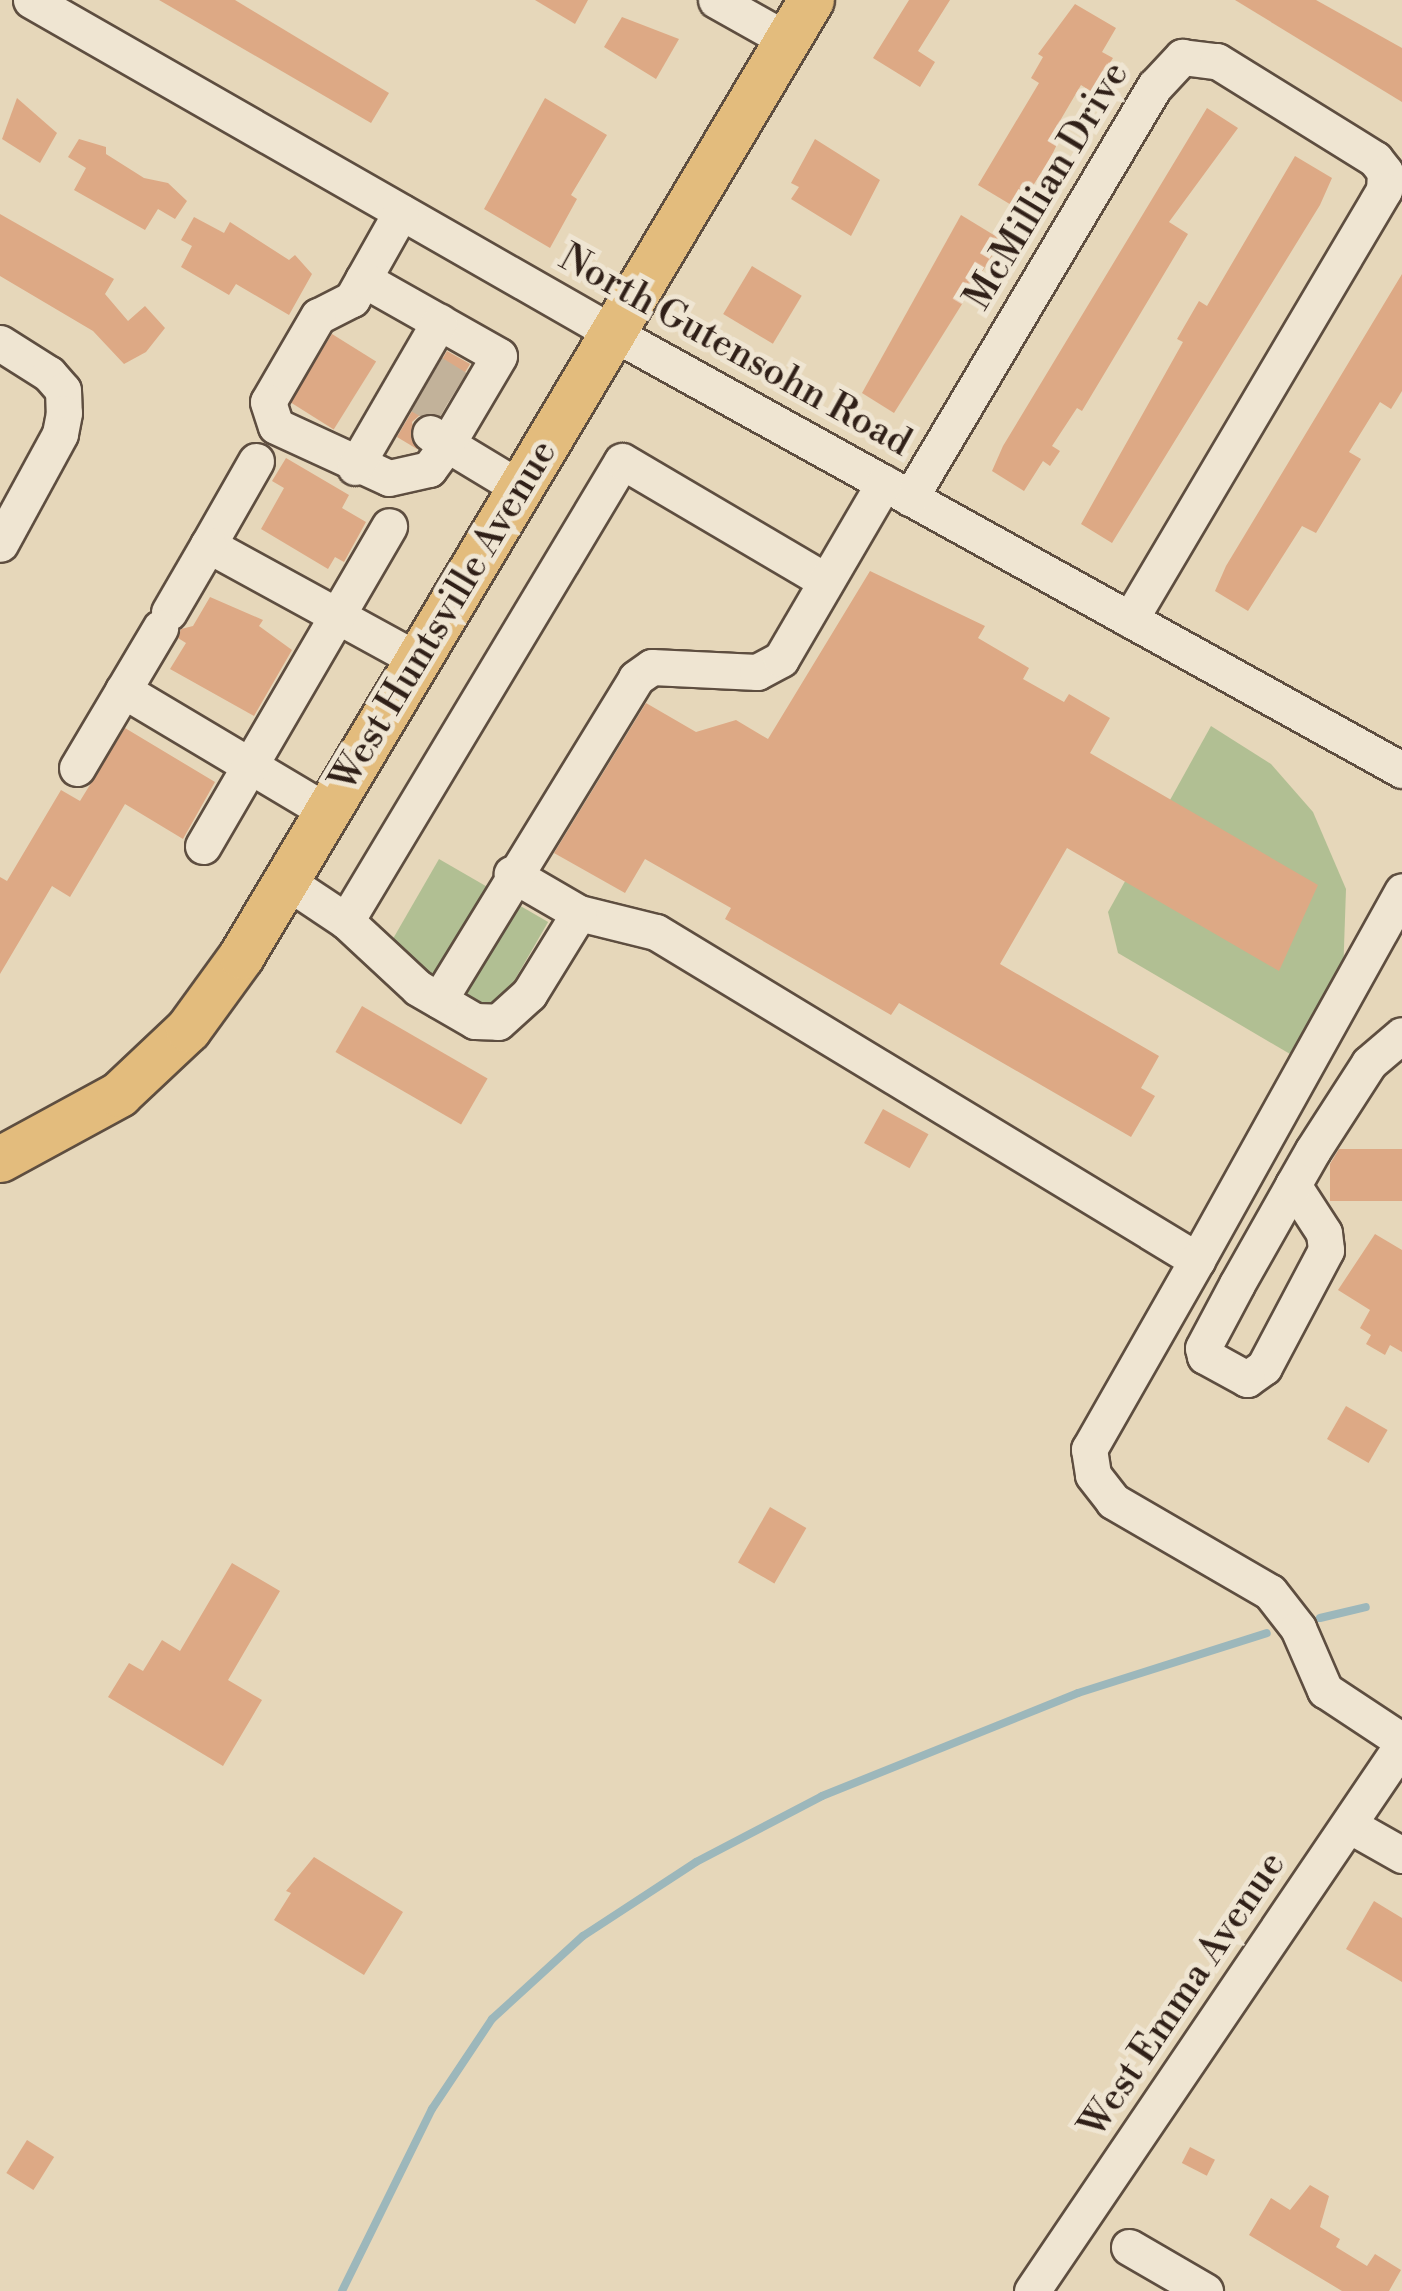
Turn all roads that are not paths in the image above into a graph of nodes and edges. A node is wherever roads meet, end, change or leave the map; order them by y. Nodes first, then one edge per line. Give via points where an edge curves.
1 (31, 0) edge
2 (716, 0) edge
3 (810, 0) edge
4 (786, 40) junction
5 (401, 212) junction
6 (364, 279) junction
7 (439, 322) junction
8 (613, 333) junction
9 (0, 343) edge
10 (431, 402) junction
11 (256, 461) dead end
12 (354, 467) junction
13 (520, 488) junction
14 (897, 491) junction
15 (389, 526) dead end
16 (0, 544) edge
17 (208, 545) junction
18 (824, 580) junction
19 (338, 616) junction
20 (1130, 620) junction
21 (418, 660) junction
22 (123, 690) junction
23 (250, 765) junction
24 (77, 768) dead end
25 (1402, 770) edge
26 (328, 812) junction
27 (203, 846) dead end
28 (512, 874) junction
29 (286, 881) junction
30 (1402, 891) edge
31 (579, 913) junction
32 (346, 920) junction
33 (439, 1000) junction
34 (1402, 1035) edge
35 (0, 1159) edge
36 (1293, 1185) junction
37 (1197, 1260) junction
38 (1402, 1743) edge
39 (1349, 1825) junction
40 (1402, 1855) edge
41 (1129, 2247) dead end
42 (1032, 2291) edge
43 (1204, 2291) edge

1 - 5 street, North Gutensohn Road
2 - 4 street
3 - 4 main road, West Huntsville Avenue
4 - 8 main road, West Huntsville Avenue
5 - 6 street
5 - 8 street, North Gutensohn Road
6 - 7 street
6 - 12 street via 352,299 318,316 268,402 276,426
7 - 10 street
7 - 10 street via 499,356
8 - 13 main road, West Huntsville Avenue
8 - 14 street, North Gutensohn Road
9 - 16 street via 63,390 60,434
10 - 12 street
10 - 12 street via 428,469 388,478
10 - 13 street
11 - 17 street
13 - 21 main road, West Huntsville Avenue
14 - 18 street
14 - 20 street, North Gutensohn Road
14 - 20 street, McMillian Drive via 1155,86 1182,57 1218,61 1375,158 1385,172 1384,190
15 - 19 street
17 - 19 street
17 - 22 street
18 - 28 street via 782,659 757,672 652,667 636,678
18 - 32 street via 622,461
19 - 21 street
19 - 23 street
20 - 25 street, North Gutensohn Road
21 - 26 main road, West Huntsville Avenue
22 - 23 street
22 - 24 street
23 - 26 street
23 - 27 street
26 - 29 main road, West Huntsville Avenue
28 - 31 street
28 - 33 street
29 - 32 street
29 - 35 main road, West Huntsville Avenue via 188,1029 119,1094
30 - 37 street
31 - 33 street via 529,994 498,1022 476,1021
31 - 37 street via 656,932
32 - 33 street via 391,968
34 - 36 street via 1369,1064
36 - 36 street via 1203,1348 1205,1356 1247,1378 1264,1367 1326,1250 1324,1234
37 - 38 street via 1088,1449 1092,1476 1113,1500 1270,1592 1298,1628 1325,1690
38 - 39 street, West Emma Avenue
39 - 40 street
39 - 42 street, West Emma Avenue
41 - 43 street

